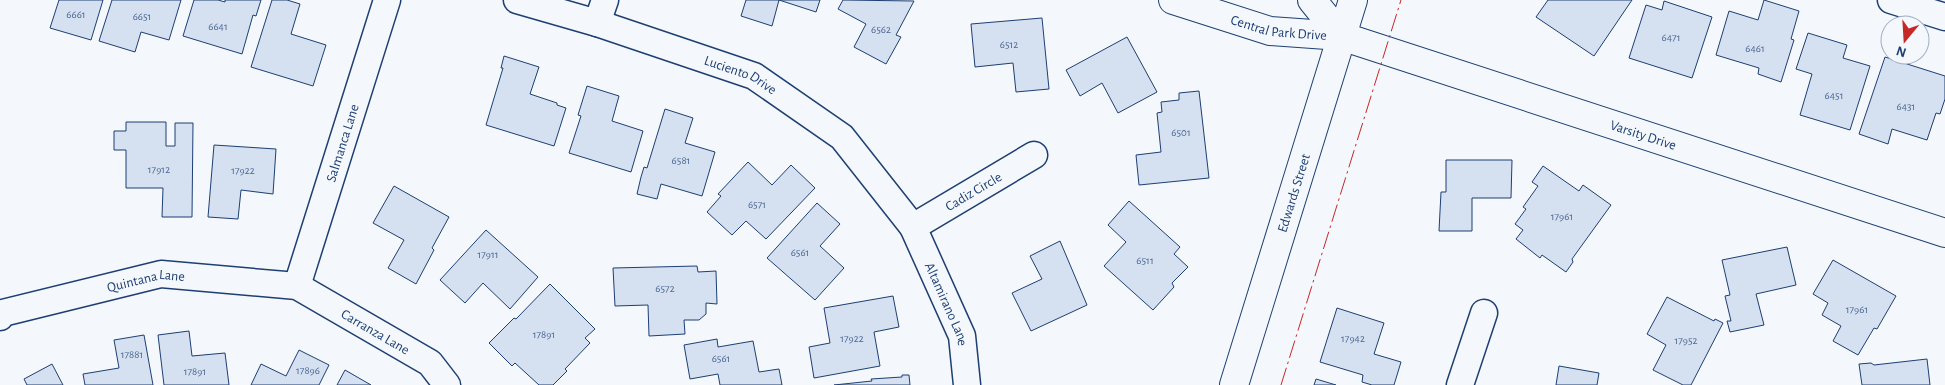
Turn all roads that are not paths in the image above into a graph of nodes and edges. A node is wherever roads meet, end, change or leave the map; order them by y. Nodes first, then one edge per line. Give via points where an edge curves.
1 (387, 0) edge
2 (517, 0) edge
3 (1172, 0) edge
4 (1312, 0) edge
5 (1352, 0) edge
6 (1891, 0) edge
7 (601, 12) edge
8 (1945, 17) edge
9 (1341, 36) junction
10 (1034, 155) dead end
11 (913, 227) junction
12 (1945, 233) edge
13 (297, 286) junction
14 (1, 312) edge
15 (1484, 313) dead end
16 (447, 385) edge
17 (967, 385) edge
18 (1234, 385) edge
19 (1460, 385) edge

1 - 13 street, Salmanca Lane
2 - 7 street, Luciento Drive
3 - 9 street, Central Park Drive via 1270,31
4 - 9 street, Central Park Drive
5 - 9 street, Edwards Street
6 - 8 street
7 - 11 street, Luciento Drive via 754,76 842,137
9 - 12 street, Varsity Drive
9 - 18 street, Edwards Street
10 - 11 street, Cadiz Circle
11 - 17 street, Altamirano Lane via 962,336
13 - 14 street, Quintana Lane via 161,274
13 - 16 street, Carranza Lane via 430,362
15 - 19 street

